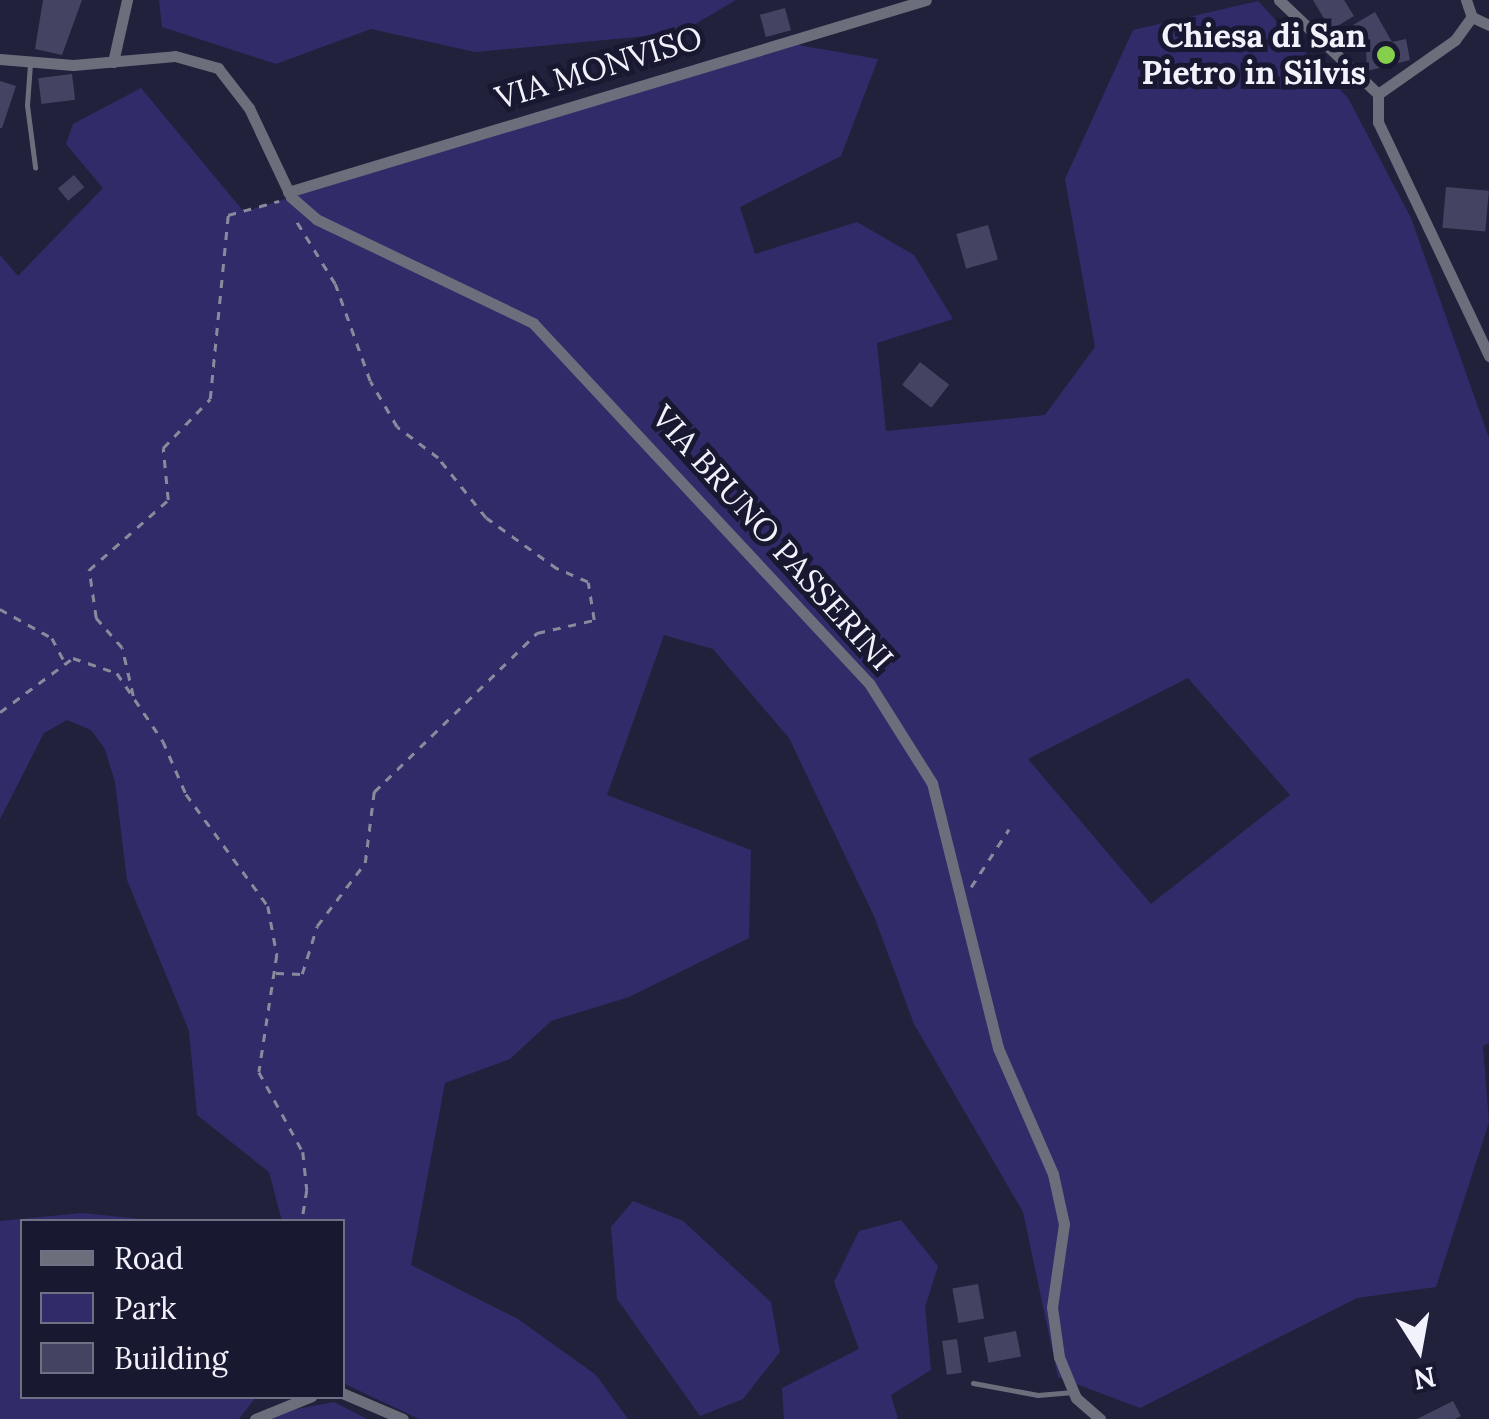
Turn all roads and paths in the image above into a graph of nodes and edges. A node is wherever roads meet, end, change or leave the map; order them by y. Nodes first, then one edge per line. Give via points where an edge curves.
1 (127, 0) edge
2 (926, 0) edge
3 (1279, 0) edge
4 (1466, 0) edge
5 (1472, 17) junction
6 (1489, 25) edge
7 (0, 59) edge
8 (113, 62) junction
9 (30, 64) junction
10 (1378, 94) junction
11 (35, 166) dead end
12 (288, 192) junction
13 (1489, 356) edge
14 (0, 609) edge
15 (66, 664) junction
16 (133, 696) junction
17 (0, 712) edge
18 (1009, 828) dead end
19 (962, 901) junction
20 (276, 973) junction
21 (302, 1219) edge
22 (972, 1383) dead end
23 (1073, 1392) junction
24 (345, 1394) edge
25 (304, 1399) edge
26 (254, 1419) edge
27 (404, 1419) edge
28 (1100, 1419) edge

1 - 8 street
2 - 12 street, VIA MONVISO
3 - 10 street
4 - 5 street
5 - 6 street
5 - 10 street via 1455,40
7 - 9 street, VIA BRUNO PASSERINI
8 - 9 street, VIA BRUNO PASSERINI
8 - 12 street, VIA BRUNO PASSERINI via 175,56 218,68 249,108
9 - 11 lane via 27,105
10 - 13 street via 1378,122
12 - 19 street, VIA BRUNO PASSERINI via 316,219 533,323 601,392 895,715 932,783
14 - 15 path via 52,638
15 - 16 path via 72,658 110,668
15 - 17 path
16 - 20 path via 186,794 268,906 277,938
16 - 20 path via 122,648 96,618 89,570 168,500 163,448 210,399 228,215 280,200 313,241 370,381 397,428 438,458 486,518 557,570 588,582 594,620 536,633 374,792 365,863 317,926 302,974
18 - 19 path
19 - 23 street, VIA BRUNO PASSERINI via 998,1048 1054,1174 1064,1224 1052,1307 1058,1357
20 - 21 path via 258,1072 303,1152
22 - 23 lane via 1038,1396
23 - 28 street, VIA BRUNO PASSERINI
24 - 27 street
25 - 26 street

